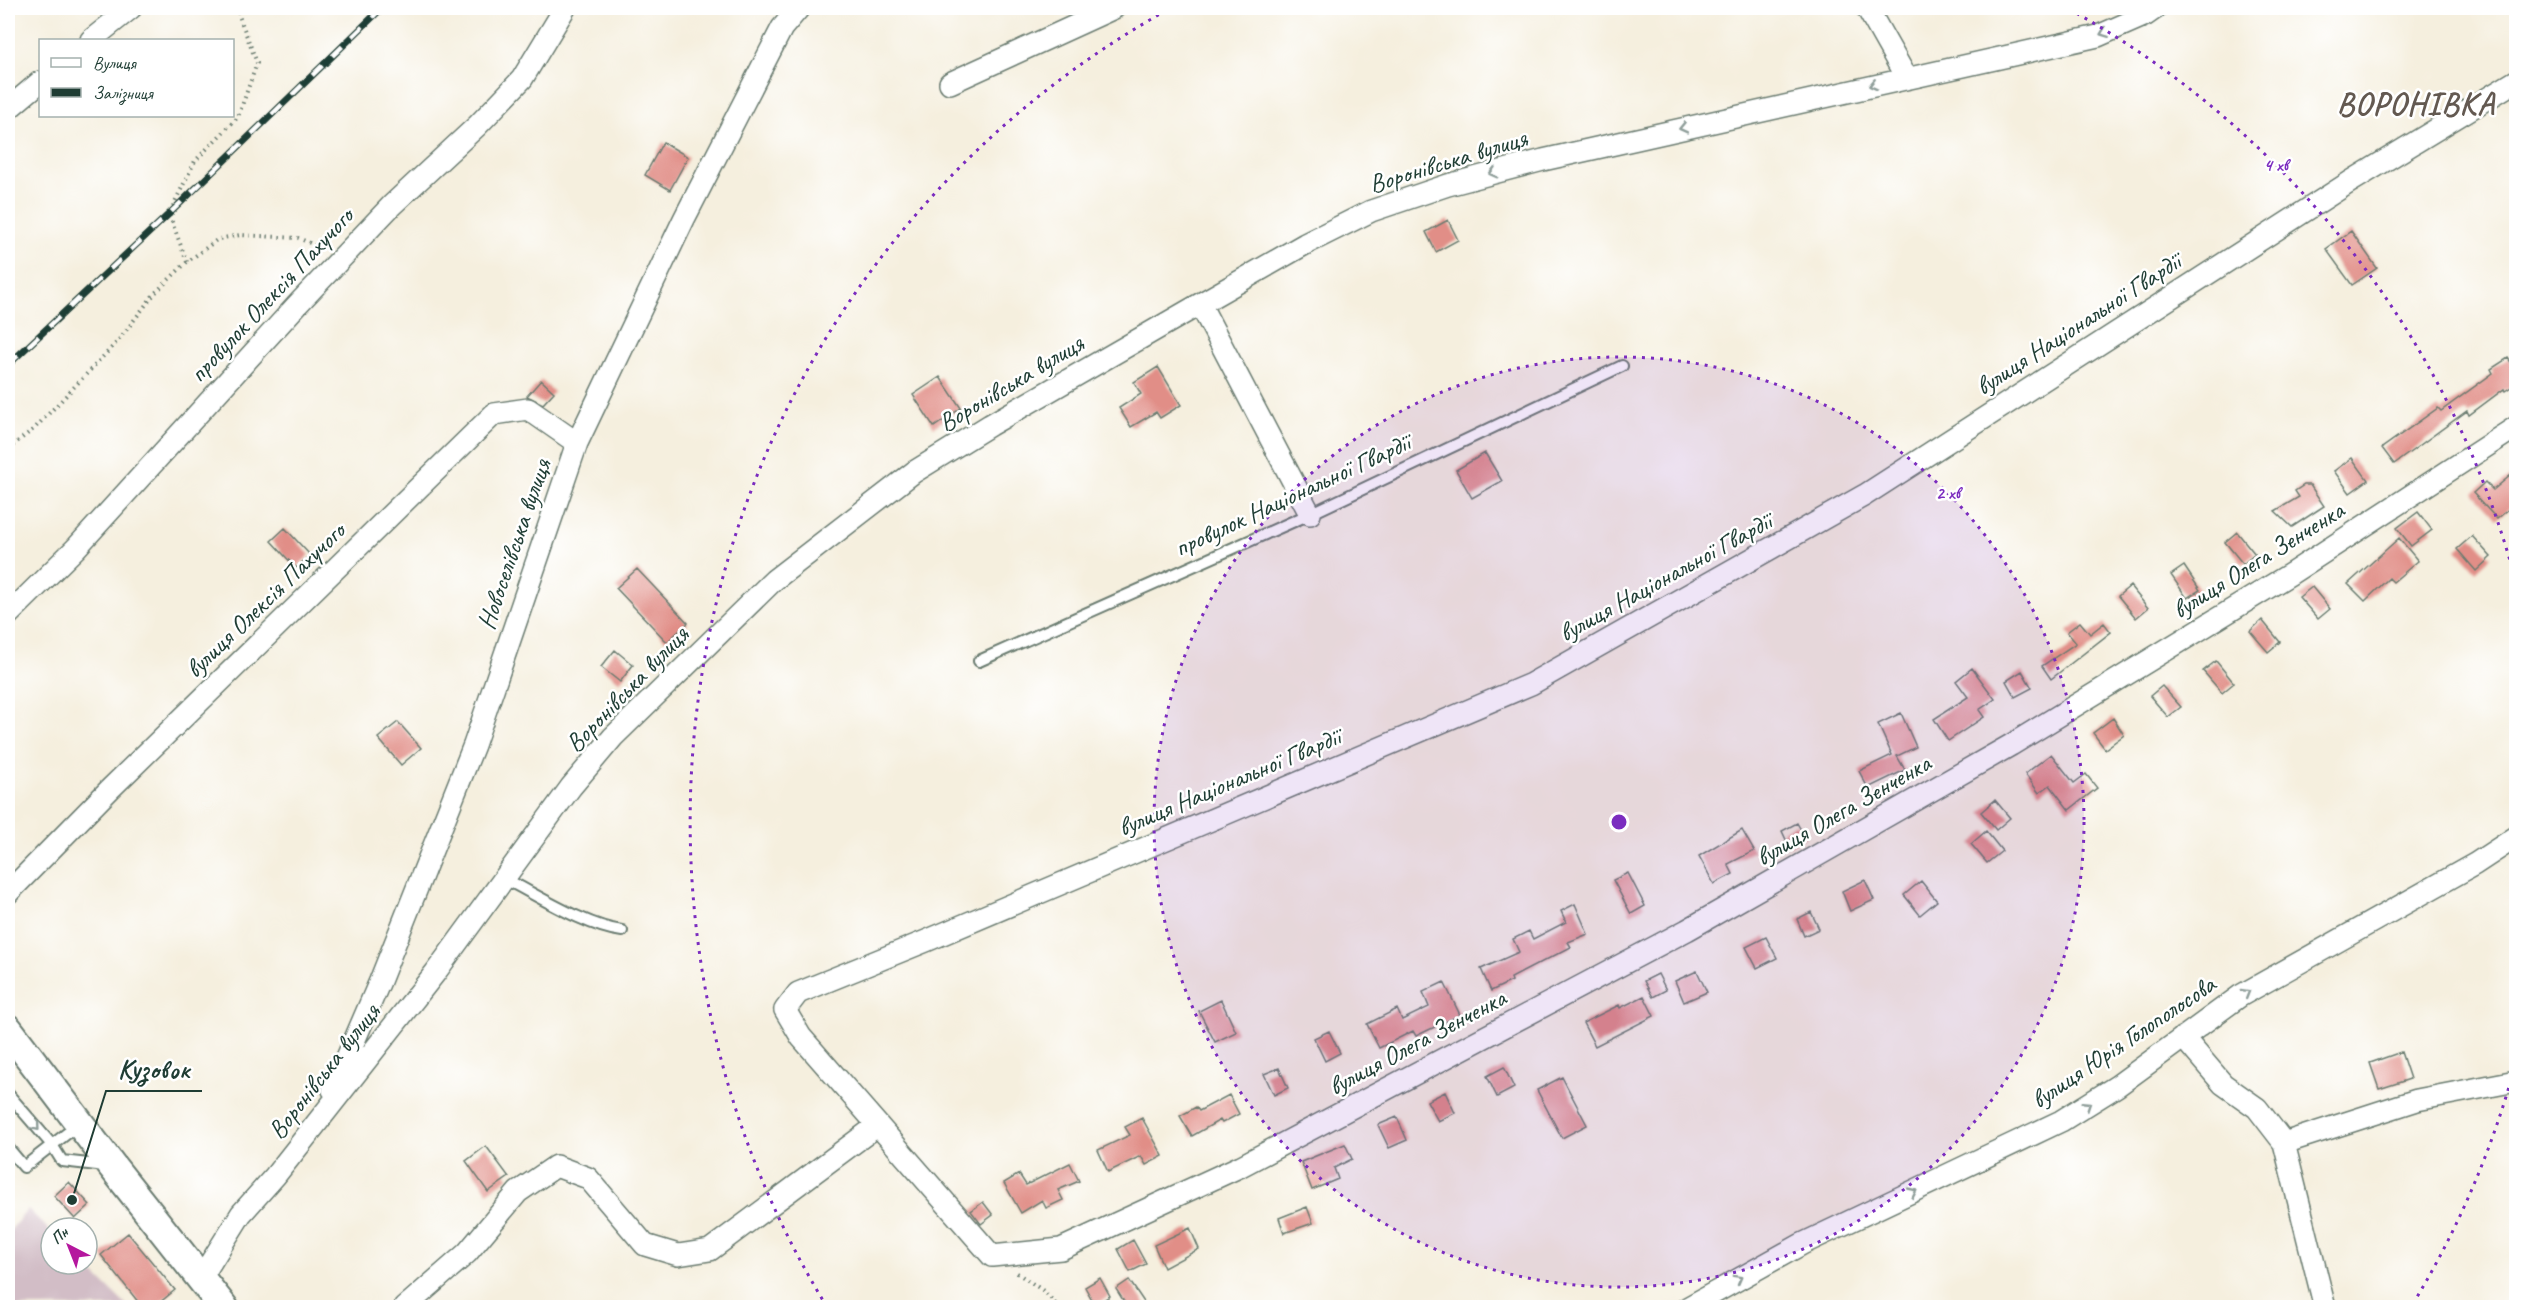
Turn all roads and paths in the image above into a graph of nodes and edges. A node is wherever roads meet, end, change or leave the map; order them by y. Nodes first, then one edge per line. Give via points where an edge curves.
1 (130, 8) edge
2 (236, 8) edge
3 (565, 8) edge
4 (799, 8) edge
5 (1114, 8) edge
6 (1867, 8) edge
7 (2148, 10) edge
8 (92, 39) edge
9 (1906, 77) junction
10 (2517, 81) edge
11 (39, 82) edge
12 (950, 83) dead end
13 (8, 109) edge
14 (342, 258) junction
15 (187, 262) junction
16 (1200, 304) junction
17 (1622, 366) dead end
18 (2517, 427) edge
19 (576, 443) junction
20 (8, 449) edge
21 (1310, 514) junction
22 (8, 615) edge
23 (979, 661) dead end
24 (2517, 837) edge
25 (505, 879) junction
26 (8, 893) edge
27 (622, 931) dead end
28 (8, 1029) edge
29 (2183, 1037) junction
30 (2517, 1081) edge
31 (8, 1094) edge
32 (321, 1118) junction
33 (79, 1124) junction
34 (878, 1125) junction
35 (2284, 1143) junction
36 (52, 1145) junction
37 (8, 1148) edge
38 (112, 1166) junction
39 (992, 1256) junction
40 (201, 1278) junction
41 (224, 1308) edge
42 (404, 1308) edge
43 (1059, 1308) edge
44 (1687, 1308) edge
45 (2325, 1308) edge

1 - 8 street
2 - 15 path via 257,63 238,117 195,161 168,214
3 - 14 street, провулок Олексія Пахучого via 522,79
4 - 19 street, Новоселівська вулиця via 776,38
5 - 12 street
6 - 9 street
7 -> 9 street, Воронівська вулиця via 2098,36
9 -> 16 street, Воронівська вулиця via 1448,185 1371,211
10 - 34 street, вулиця Національної Гвардії via 2301,213 1865,495 1531,684 798,993 785,1010 801,1037
11 - 13 street
14 - 15 path via 298,238 240,235 218,239
14 - 22 street, провулок Олексія Пахучого via 76,548
15 - 20 path via 36,428
16 - 21 street
16 - 25 street, Воронівська вулиця via 915,472 774,580 613,737 570,787
17 - 21 lane, провулок Національної Гвардії
18 - 39 street, вулиця Олега Зенченка via 2292,573 2011,745 1687,930 1241,1166 1062,1249
19 - 26 street, вулиця Олексія Пахучого via 528,409 494,414
19 - 32 street, Новоселівська вулиця via 474,745 385,970
21 - 23 lane, провулок Національної Гвардії
29 -> 24 street, вулиця Юрія Голополосова via 2240,996
25 - 27 lane via 580,917
25 - 32 street, Воронівська вулиця
28 - 33 street
29 - 35 street via 2223,1084 2257,1108
44 -> 29 street, вулиця Юрія Голополосова via 1802,1244 2061,1121
30 - 35 street via 2417,1100
31 -> 36 lane
32 - 40 street, Воронівська вулиця via 241,1214
33 - 36 lane
33 - 38 street
34 - 39 street
34 - 42 street via 710,1250 678,1255 645,1245 588,1178 556,1166 518,1192 467,1253
35 - 45 street
36 - 37 lane via 24,1167
36 - 38 lane via 62,1161
38 - 40 street
39 - 43 path via 1045,1292
40 - 41 street

